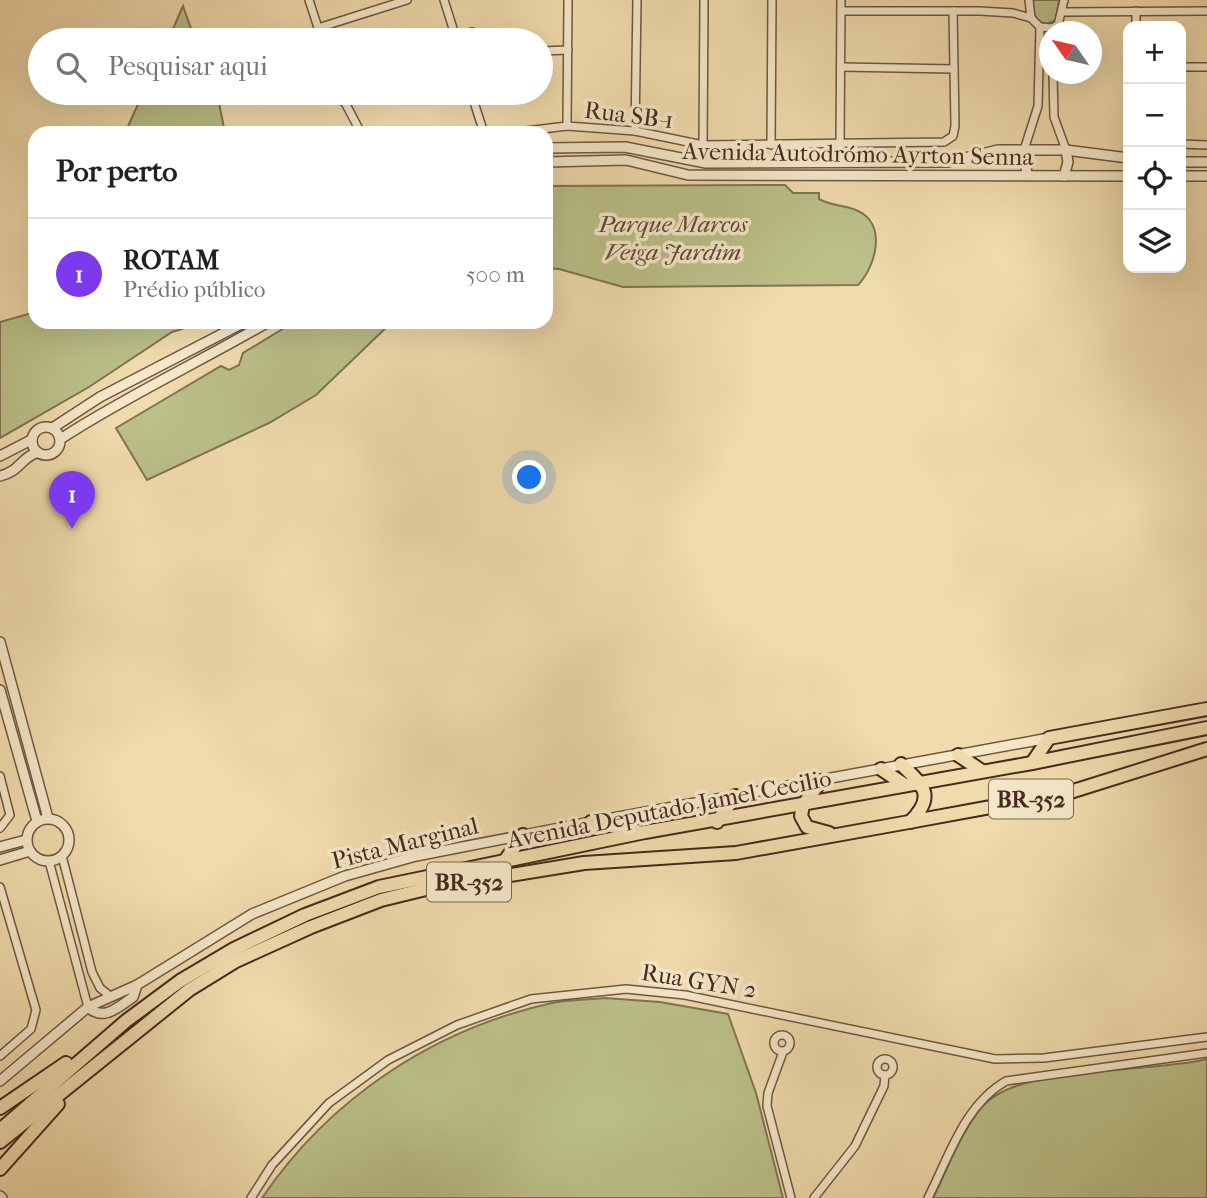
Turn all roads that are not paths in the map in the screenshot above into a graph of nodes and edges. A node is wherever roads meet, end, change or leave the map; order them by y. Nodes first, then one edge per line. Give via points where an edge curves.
1 (309, 0) edge
2 (407, 0) edge
3 (444, 0) edge
4 (569, 0) edge
5 (637, 0) edge
6 (704, 0) edge
7 (772, 0) edge
8 (841, 0) edge
9 (1064, 0) edge
10 (1028, 2) edge
11 (841, 11) junction
12 (953, 11) junction
13 (1136, 11) junction
14 (1207, 11) edge
15 (1063, 12) junction
16 (1013, 13) junction
17 (1031, 18) junction
18 (1060, 21) edge
19 (1136, 21) edge
20 (1039, 26) edge
21 (318, 28) joint
22 (450, 28) edge
23 (568, 50) junction
24 (553, 51) edge
25 (1039, 66) edge
26 (841, 67) junction
27 (1186, 67) edge
28 (1207, 67) edge
29 (954, 69) junction
30 (1053, 84) edge
31 (346, 105) edge
32 (475, 105) edge
33 (357, 126) edge
34 (482, 126) edge
35 (568, 126) junction
36 (553, 128) edge
37 (635, 131) junction
38 (1186, 144) edge
39 (703, 145) junction
40 (771, 145) junction
41 (840, 145) junction
42 (1207, 145) edge
43 (553, 148) edge
44 (1024, 150) junction
45 (1066, 150) junction
46 (1123, 157) edge
47 (553, 162) edge
48 (1186, 162) edge
49 (1207, 162) edge
50 (1027, 175) junction
51 (1064, 176) junction
52 (1123, 176) edge
53 (1186, 176) edge
54 (1207, 176) edge
55 (231, 329) edge
56 (256, 329) edge
57 (54, 427) junction
58 (62, 438) junction
59 (31, 440) junction
60 (36, 453) junction
61 (0, 456) edge
62 (0, 476) edge
63 (0, 642) edge
64 (0, 690) edge
65 (1207, 709) edge
66 (1182, 713) junction
67 (1207, 719) edge
68 (1207, 728) edge
69 (1049, 738) junction
70 (1207, 749) edge
71 (958, 755) junction
72 (1032, 763) junction
73 (901, 764) junction
74 (881, 769) junction
75 (982, 771) junction
76 (0, 776) edge
77 (821, 780) junction
78 (920, 782) junction
79 (905, 785) junction
80 (735, 796) junction
81 (803, 805) junction
82 (48, 818) junction
83 (37, 821) junction
84 (591, 821) junction
85 (716, 822) junction
86 (909, 822) junction
87 (0, 828) edge
88 (645, 832) junction
89 (523, 835) junction
90 (836, 835) junction
91 (26, 840) junction
92 (0, 847) edge
93 (30, 851) junction
94 (62, 856) junction
95 (0, 859) edge
96 (49, 861) junction
97 (504, 862) junction
98 (0, 887) edge
99 (137, 985) junction
100 (110, 996) junction
101 (88, 1007) junction
102 (126, 1020) junction
103 (135, 1031) junction
104 (1207, 1037) edge
105 (783, 1052) dead end
106 (1207, 1053) edge
107 (0, 1056) edge
108 (885, 1075) dead end
109 (0, 1081) edge
110 (0, 1108) edge
111 (0, 1130) edge
112 (0, 1142) edge
113 (0, 1169) edge
114 (251, 1198) edge
115 (791, 1198) edge
116 (814, 1198) edge
117 (928, 1198) edge

1 - 21 street
2 - 21 street
3 - 22 street
4 - 23 street
5 - 37 street
6 - 39 street
7 - 40 street
8 - 11 street
9 - 15 street
10 - 16 street
10 - 17 street
11 - 12 street
11 - 26 street
12 - 16 street
12 - 29 street, Rua SB-1
13 - 14 street
13 - 15 street
13 - 19 street
15 - 18 street
16 - 17 street
17 - 20 street
23 - 24 street
23 - 35 street
25 - 44 street via 1038,106
26 - 29 street
26 - 41 street
27 - 28 street
29 - 41 street, Rua SB-1 via 953,136 944,142
30 - 45 street via 1054,117
31 - 33 street
32 - 34 street
35 - 36 street, Rua SB-1
35 - 37 street, Rua SB-1
37 - 39 street, Rua SB-1
38 - 42 street
39 - 40 street, Rua SB-1
40 - 41 street, Rua SB-1
43 - 44 street, Avenida Autodrómo Ayrton Senna via 625,147 706,163 948,162 978,152
44 - 45 street, Avenida Autodrómo Ayrton Senna
44 - 50 street
45 - 46 street, Avenida Autodrómo Ayrton Senna
45 - 51 street
47 - 50 street, Avenida Autodrómo Ayrton Senna via 626,160 688,175
48 - 49 street
50 - 51 street, Avenida Autodrómo Ayrton Senna
51 - 52 street, Avenida Autodrómo Ayrton Senna
53 - 54 street
55 - 57 street via 100,397
56 - 58 street via 111,406
57 - 58 street
57 - 59 street via 38,432
58 - 60 street via 51,451
59 - 60 street
59 - 61 street
60 - 62 street via 18,470
63 - 82 street
64 - 83 street
65 - 66 highway
66 - 67 highway
66 - 69 highway
68 - 72 highway, Avenida Deputado Jamel Cecilio / BR-352
69 - 71 street, Pista Marginal
69 - 72 highway
70 - 86 highway, BR-352 via 1067,793
71 - 73 street, Pista Marginal
71 - 75 highway
72 - 75 highway, Avenida Deputado Jamel Cecilio / BR-352
73 - 74 street, Pista Marginal
73 - 78 highway
74 - 77 street, Pista Marginal
74 - 79 highway
75 - 78 highway, Avenida Deputado Jamel Cecilio / BR-352
76 - 87 street via 10,815
77 - 80 street, Pista Marginal
77 - 81 highway
78 - 79 highway, Avenida Deputado Jamel Cecilio / BR-352
78 - 86 highway via 924,805
79 - 81 highway, Avenida Deputado Jamel Cecilio / BR-352
80 - 84 street, Pista Marginal
80 - 85 highway
81 - 85 highway, Avenida Deputado Jamel Cecilio / BR-352
81 - 90 highway via 801,816 807,827
82 - 83 street
82 - 94 street via 67,829 69,843
83 - 91 street
84 - 88 highway
84 - 89 street, Pista Marginal
85 - 88 highway, Avenida Deputado Jamel Cecilio / BR-352
86 - 90 highway, Avenida Deputado Jamel Cecilio / BR-352
88 - 97 highway, Avenida Deputado Jamel Cecilio / BR-352
89 - 97 highway
89 - 99 street, Pista Marginal via 395,861 309,890 252,914
90 - 103 highway, Avenida Deputado Jamel Cecilio / BR-352 via 736,853 584,863 382,900 236,961
91 - 92 street
91 - 93 street
93 - 95 street
93 - 96 street
94 - 96 street
94 - 100 street via 95,981
96 - 101 street
97 - 102 highway, Avenida Deputado Jamel Cecilio / BR-352 via 379,887 305,915 234,949
98 - 107 street via 36,1010 31,1029
99 - 100 street, Pista Marginal
99 - 101 street via 133,997 108,1014
100 - 101 street, Pista Marginal
101 - 109 street, Pista Marginal
102 - 110 highway
102 - 111 highway, Avenida Deputado Jamel Cecilio / BR-352
103 - 112 highway, Avenida Deputado Jamel Cecilio / BR-352
103 - 113 highway via 71,1089
104 - 114 street, Rua GYN 2 via 1044,1058 995,1059 685,995 626,989 531,999 457,1025 388,1060 329,1103 272,1165
105 - 115 street via 767,1106
106 - 117 street via 1006,1081 976,1105
108 - 116 street via 855,1146

